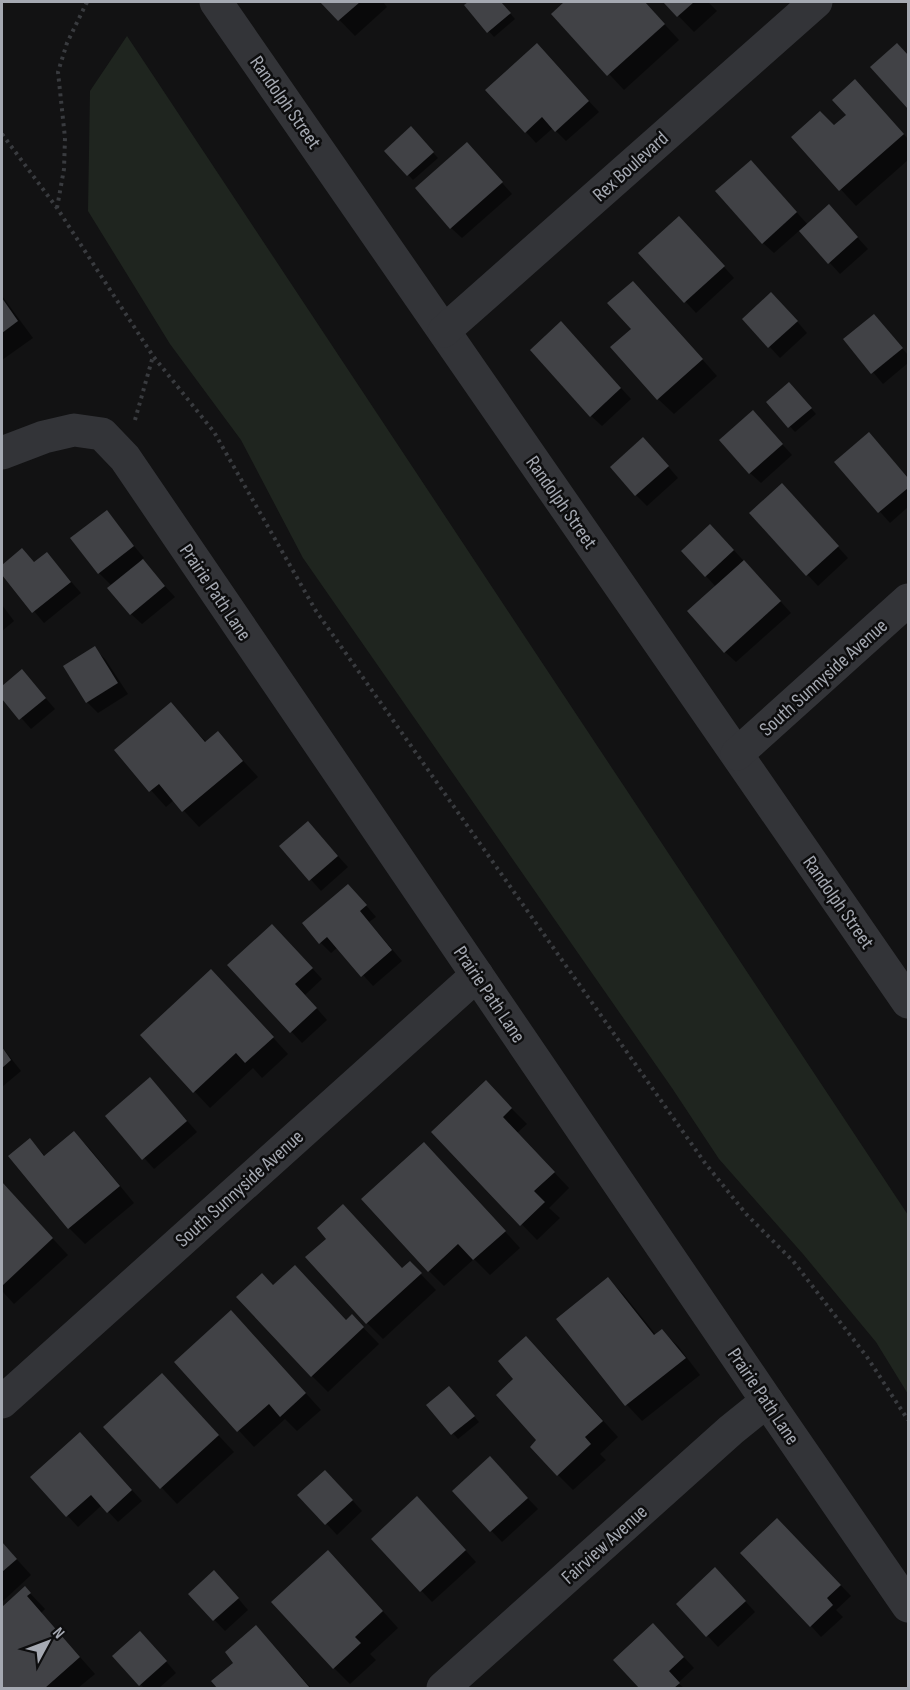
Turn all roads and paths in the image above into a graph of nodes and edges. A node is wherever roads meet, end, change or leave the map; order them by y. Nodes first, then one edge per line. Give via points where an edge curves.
1 (87, 2) edge
2 (216, 2) edge
3 (816, 2) edge
4 (2, 135) edge
5 (57, 208) junction
6 (444, 331) junction
7 (153, 356) junction
8 (2, 453) edge
9 (125, 458) junction
10 (909, 600) edge
11 (737, 754) junction
12 (477, 975) junction
13 (909, 1002) edge
14 (767, 1401) junction
15 (2, 1402) edge
16 (909, 1420) edge
17 (909, 1606) edge
18 (443, 1689) edge

1 - 5 path via 58,72 65,138
2 - 6 street, Randolph Street
3 - 6 street, Rex Boulevard
4 - 5 path
5 - 7 path
6 - 11 street, Randolph Street
7 - 9 path
7 - 16 path via 214,432 316,611 705,1163 747,1215 793,1261 867,1357
8 - 9 street, Prairie Path Lane via 74,430 102,434
9 - 12 street, Prairie Path Lane
10 - 11 street, South Sunnyside Avenue
11 - 13 street, Randolph Street
12 - 14 street, Prairie Path Lane
12 - 15 street, South Sunnyside Avenue
14 - 17 street, Prairie Path Lane
14 - 18 street, Fairview Avenue

